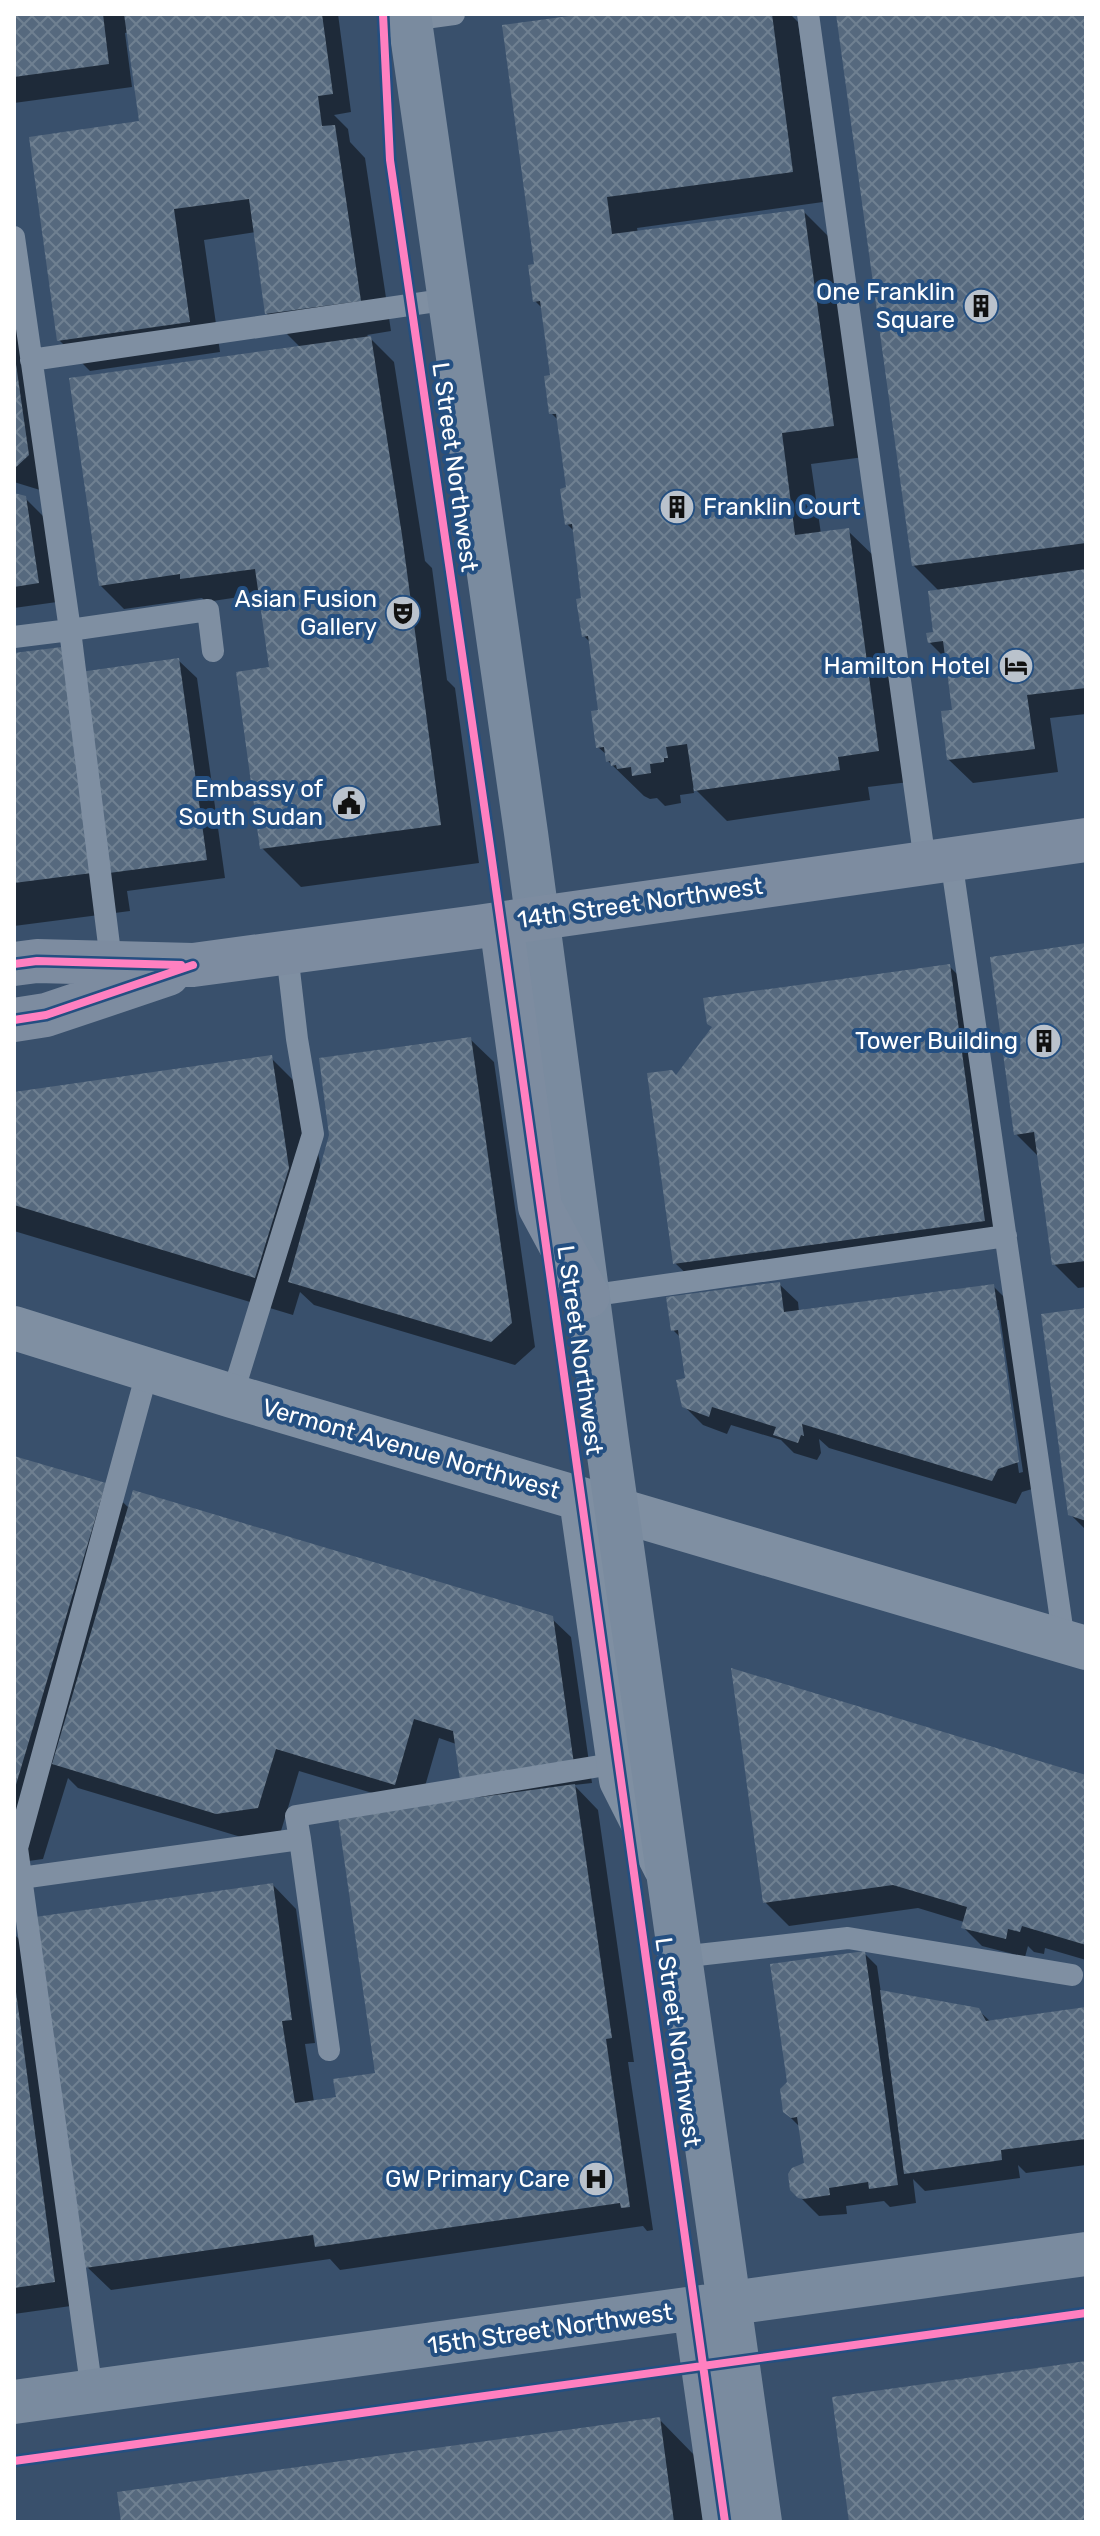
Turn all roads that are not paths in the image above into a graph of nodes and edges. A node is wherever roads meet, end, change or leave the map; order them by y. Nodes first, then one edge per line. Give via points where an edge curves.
1 (454, 14) edge
2 (808, 14) edge
3 (409, 17) edge
4 (14, 237) edge
5 (450, 299) junction
6 (31, 360) junction
7 (70, 630) junction
8 (14, 637) edge
9 (213, 651) dead end
10 (1086, 840) edge
11 (938, 861) junction
12 (518, 921) junction
13 (287, 953) junction
14 (111, 961) junction
15 (14, 964) edge
16 (193, 965) junction
17 (14, 1020) edge
18 (1006, 1236) junction
19 (588, 1296) junction
20 (14, 1328) edge
21 (148, 1369) junction
22 (232, 1396) junction
23 (599, 1504) junction
24 (1075, 1644) edge
25 (636, 1761) junction
26 (300, 1839) junction
27 (19, 1876) edge
28 (680, 1957) junction
29 (1072, 1975) dead end
30 (329, 2050) dead end
31 (1086, 2254) edge
32 (713, 2307) junction
33 (92, 2392) junction
34 (14, 2402) edge
35 (725, 2522) edge
36 (760, 2522) edge

1 - 3 lane
2 - 11 lane
3 - 5 main road, L Street Northwest
4 - 6 lane
5 - 6 lane
5 - 12 main road, L Street Northwest via 526,833
6 - 7 lane
7 - 8 lane
7 - 9 lane via 208,610
7 - 14 lane
10 - 11 main road, 14th Street Northwest
11 - 12 main road, 14th Street Northwest
11 - 18 lane
12 - 13 main road, 14th Street Northwest
12 - 19 main road, L Street Northwest
13 - 16 main road, 14th Street Northwest
13 - 22 lane via 313,1134
14 - 15 main road, 14th Street Northwest
14 - 16 main road, 14th Street Northwest
16 - 17 main road, 14th Street Northwest via 46,1015
18 - 19 lane
18 - 24 lane
19 - 23 main road, L Street Northwest
20 - 21 street, Vermont Avenue Northwest
21 - 22 street, Vermont Avenue Northwest
21 - 27 lane via 17,1848
22 - 23 street, Vermont Avenue Northwest
23 - 24 street, Vermont Avenue Northwest
23 - 25 main road, L Street Northwest
25 - 26 lane via 296,1816
25 - 28 main road, L Street Northwest via 669,1876
26 - 27 lane
26 - 30 lane
27 - 33 lane
28 - 29 lane via 848,1938
28 - 32 main road, L Street Northwest
31 - 32 main road, 15th Street Northwest
32 - 33 main road, 15th Street Northwest
32 - 35 main road
32 - 36 main road, L Street Northwest
33 - 34 main road, 15th Street Northwest

